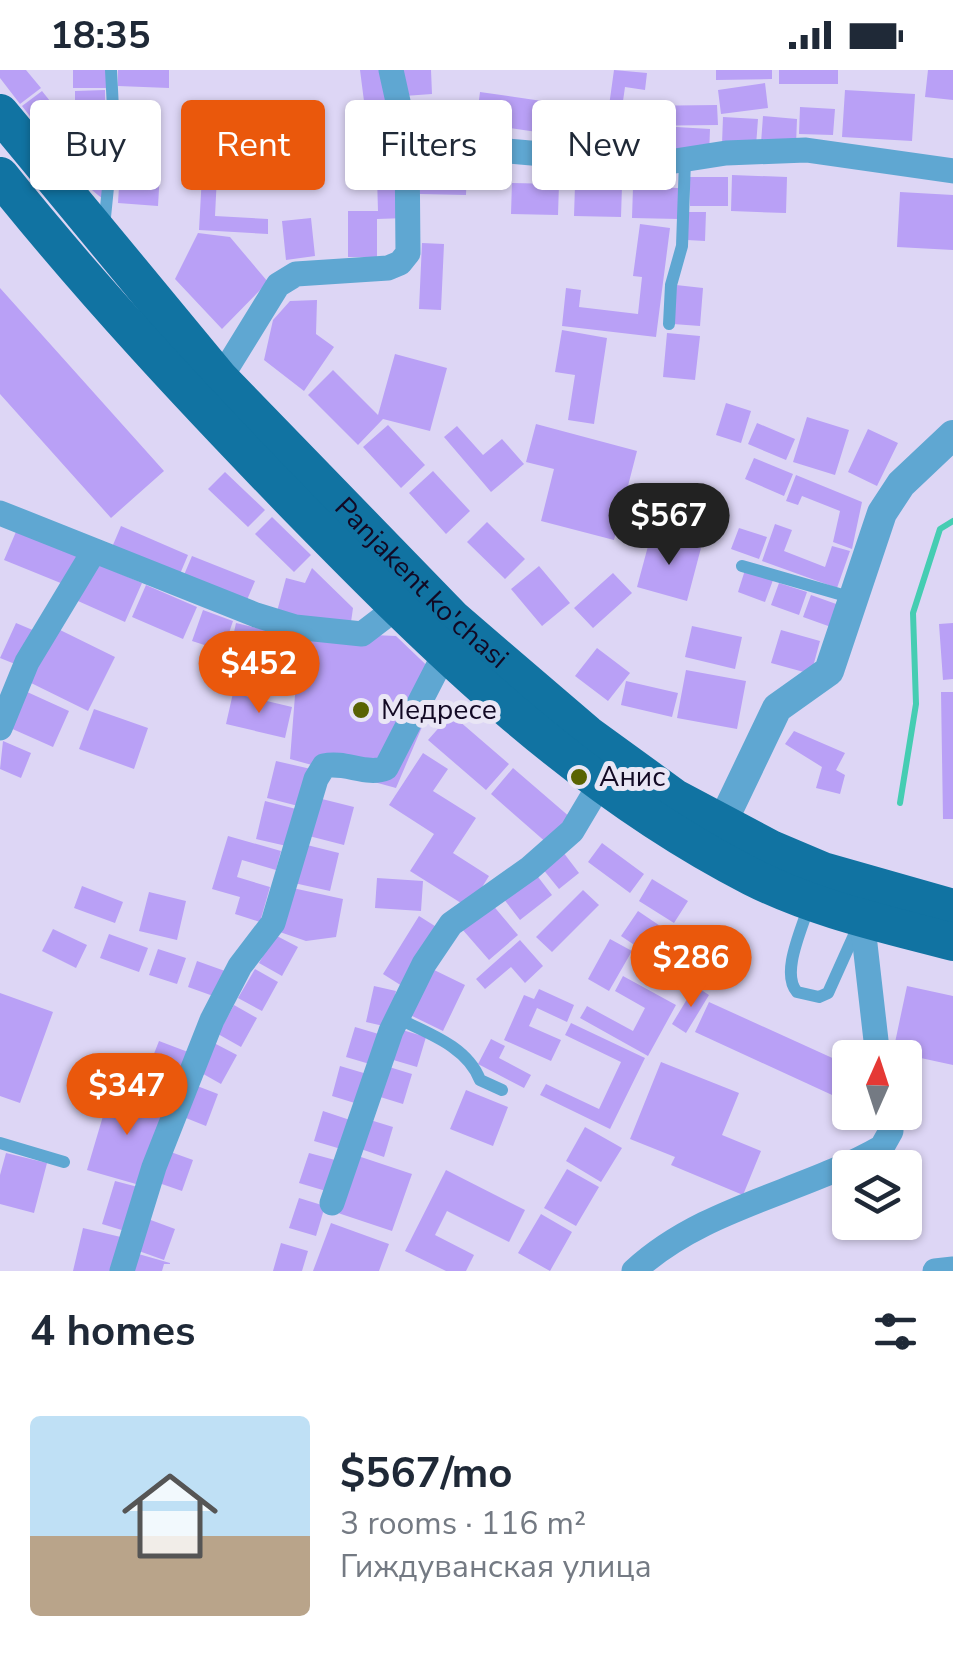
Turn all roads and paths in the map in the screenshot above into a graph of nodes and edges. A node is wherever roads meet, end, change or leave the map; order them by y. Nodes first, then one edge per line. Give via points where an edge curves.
1 (111, 70) edge
2 (390, 70) edge
3 (398, 100) edge
4 (0, 113) edge
5 (512, 151) edge
6 (685, 160) junction
7 (953, 171) edge
8 (0, 176) edge
9 (408, 190) edge
10 (102, 240) junction
11 (670, 324) dead end
12 (220, 379) junction
13 (953, 435) edge
14 (0, 513) edge
15 (94, 551) junction
16 (742, 566) dead end
17 (852, 598) junction
18 (396, 608) junction
19 (444, 655) junction
20 (0, 728) edge
21 (600, 784) junction
22 (721, 825) junction
23 (817, 887) junction
24 (953, 908) edge
25 (862, 918) junction
26 (953, 942) edge
27 (397, 1018) junction
28 (876, 1040) edge
29 (502, 1090) dead end
30 (891, 1130) edge
31 (0, 1143) edge
32 (64, 1162) dead end
33 (332, 1204) dead end
34 (953, 1268) edge
35 (122, 1271) edge
36 (634, 1271) edge
37 (935, 1271) edge

1 - 10 lane via 114,128
2 - 3 street
4 - 10 main road, Panjakent ko'chasi
5 - 6 street via 656,164
6 - 7 street via 806,150
6 - 11 lane
8 - 18 main road, Panjakent ko'chasi via 199,405
9 - 12 street via 408,253 400,263 296,274 278,285
10 - 12 main road, Panjakent ko'chasi
12 - 22 main road, Panjakent ko'chasi via 453,619 633,770
13 - 17 street via 901,484 882,513
14 - 15 street
15 - 18 street via 295,627 362,634
15 - 20 street via 27,662
16 - 17 lane
17 - 22 street via 829,671 777,708
18 - 19 main road, Panjakent ko'chasi
19 - 21 main road, Panjakent ko'chasi
19 - 35 street via 386,768 333,764 316,779 273,923 240,966 212,1020
21 - 23 main road, Panjakent ko'chasi via 703,851
21 - 27 street via 572,830 452,924
22 - 23 main road, Panjakent ko'chasi
23 - 24 main road, Panjakent ko'chasi
23 - 25 main road, Panjakent ko'chasi
23 - 25 lane via 792,965 797,992 828,993
25 - 26 main road, Panjakent ko'chasi
25 - 28 street
27 - 29 lane via 450,1045 480,1080
27 - 33 street
30 - 36 street via 882,1147 722,1215
31 - 32 lane
34 - 37 street

